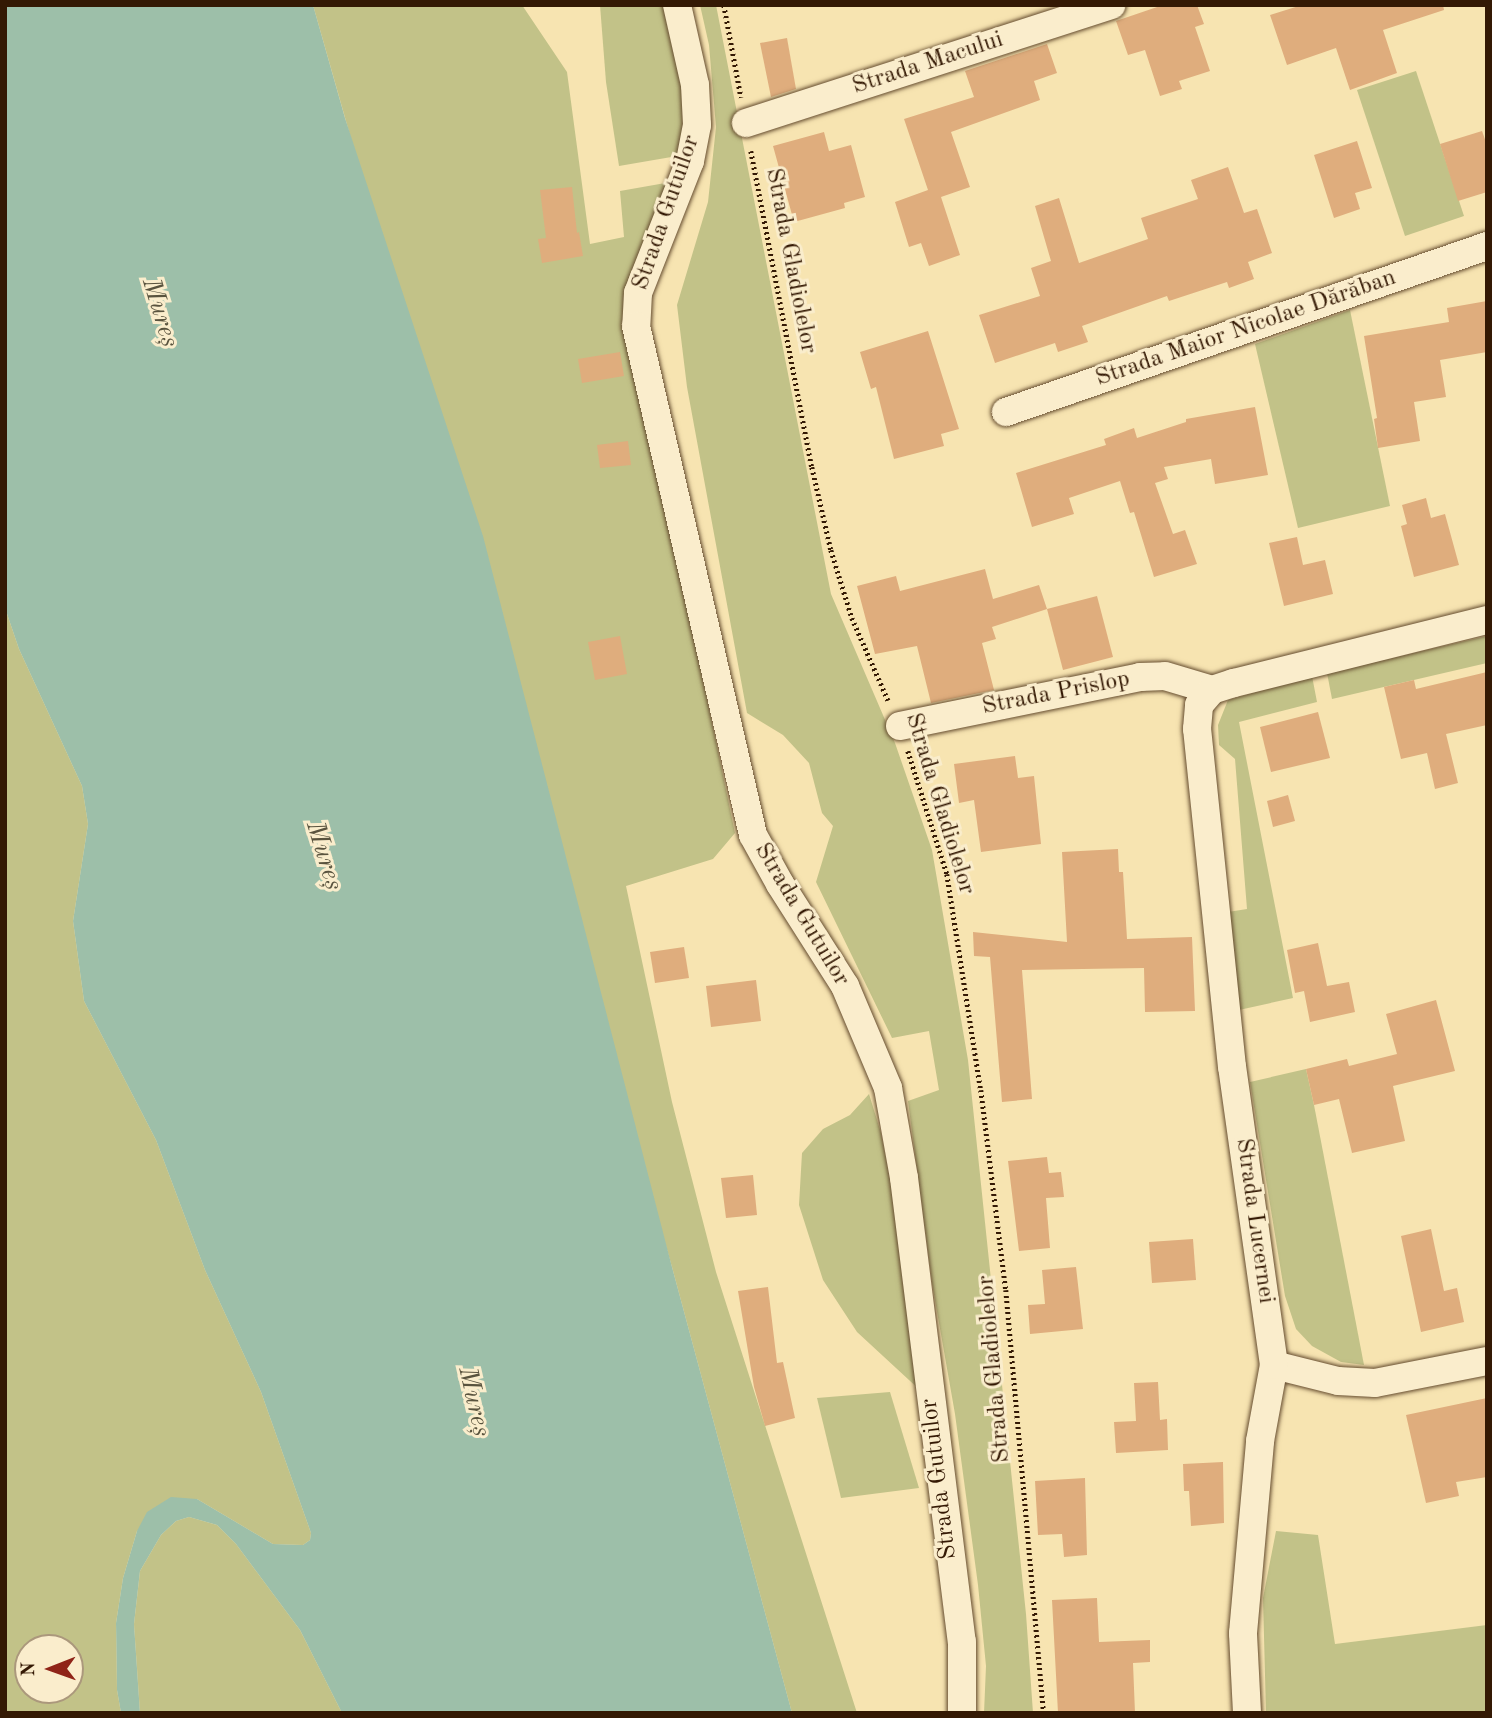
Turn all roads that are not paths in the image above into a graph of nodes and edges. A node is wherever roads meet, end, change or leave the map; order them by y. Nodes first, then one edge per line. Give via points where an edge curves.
1 (677, 5) edge
2 (1111, 5) edge
3 (746, 124) road end
4 (1487, 246) edge
5 (1006, 412) dead end
6 (1487, 620) edge
7 (1212, 690) junction
8 (900, 726) road end
9 (1487, 1361) edge
10 (1274, 1365) junction
11 (962, 1713) edge
12 (1247, 1713) edge

1 - 11 street, Strada Gutuilor via 695,85 697,125 690,161 638,293 636,326 753,835 845,986 888,1088 904,1178 962,1642
2 - 3 street, Strada Macului
4 - 5 street, Strada Maior Nicolae Dărăban
6 - 7 street
7 - 8 street, Strada Prislop via 1165,676 1140,677
7 - 10 street, Strada Lucernei via 1199,705 1197,729 1233,1067
9 - 10 street via 1375,1383 1338,1381
10 - 12 street, Strada Lucernei via 1260,1441 1243,1633

